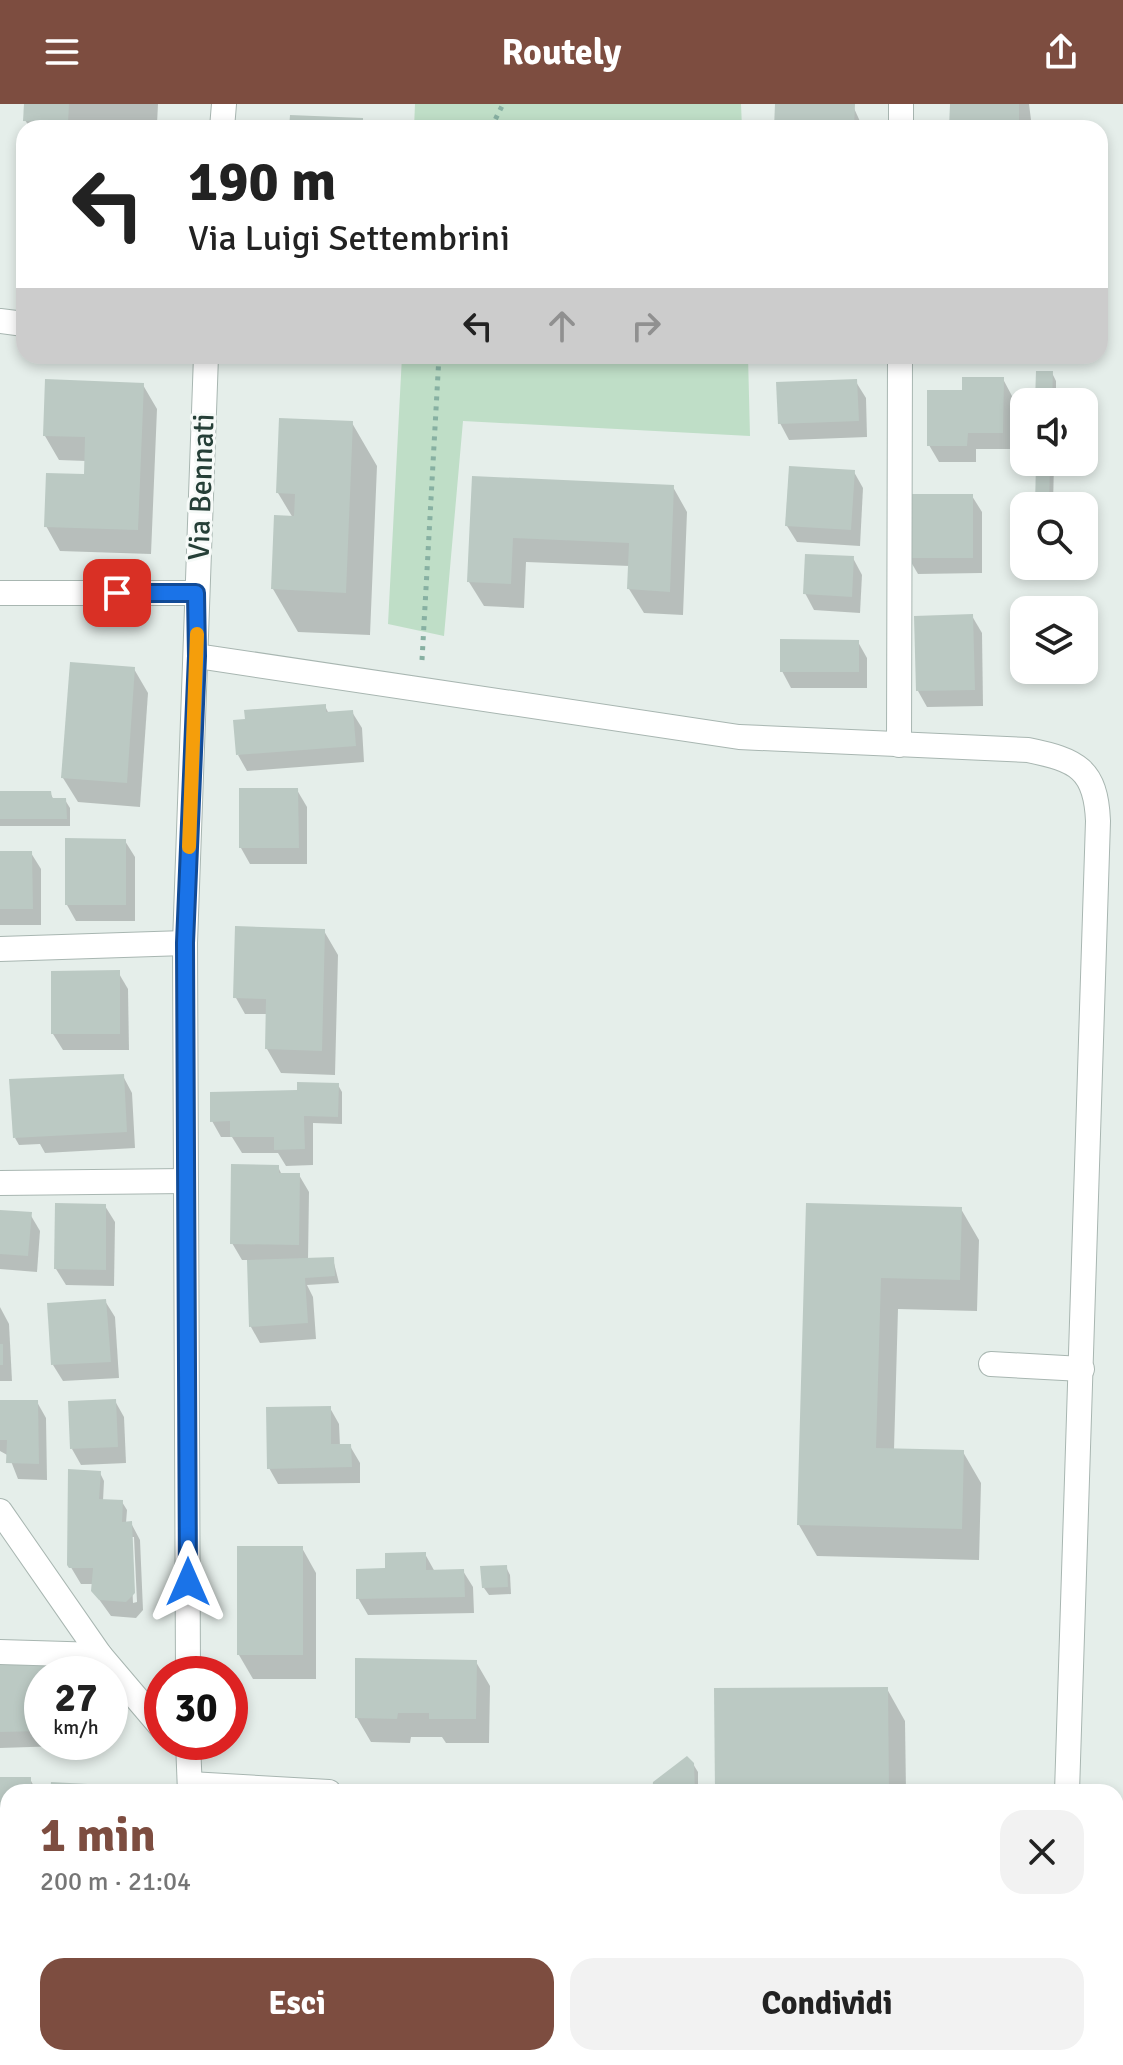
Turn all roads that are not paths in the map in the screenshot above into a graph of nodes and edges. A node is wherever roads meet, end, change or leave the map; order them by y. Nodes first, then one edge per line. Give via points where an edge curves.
1 (206, 364) edge
2 (900, 364) edge
3 (0, 593) edge
4 (196, 593) junction
5 (197, 656) junction
6 (899, 745) junction
7 (185, 943) junction
8 (0, 949) edge
9 (186, 1181) junction
10 (0, 1183) edge
11 (991, 1364) dead end
12 (1082, 1369) junction
13 (0, 1511) edge
14 (0, 1652) edge
15 (100, 1655) junction
16 (188, 1656) edge
17 (144, 1707) edge
18 (186, 1764) edge
19 (288, 1784) edge
20 (1067, 1784) edge

1 - 4 street, Via Bennati
2 - 6 street
3 - 4 street
4 - 5 street, Via Bennati
5 - 6 street via 739,737
5 - 7 street, Via Bennati
6 - 12 street via 1028,750 1062,757 1079,766 1097,791
7 - 8 street
7 - 9 street, Via Bennati
9 - 10 street
9 - 16 street, Via Bennati
11 - 12 street
12 - 20 street
13 - 15 street
14 - 15 street
15 - 17 street
18 - 19 street

